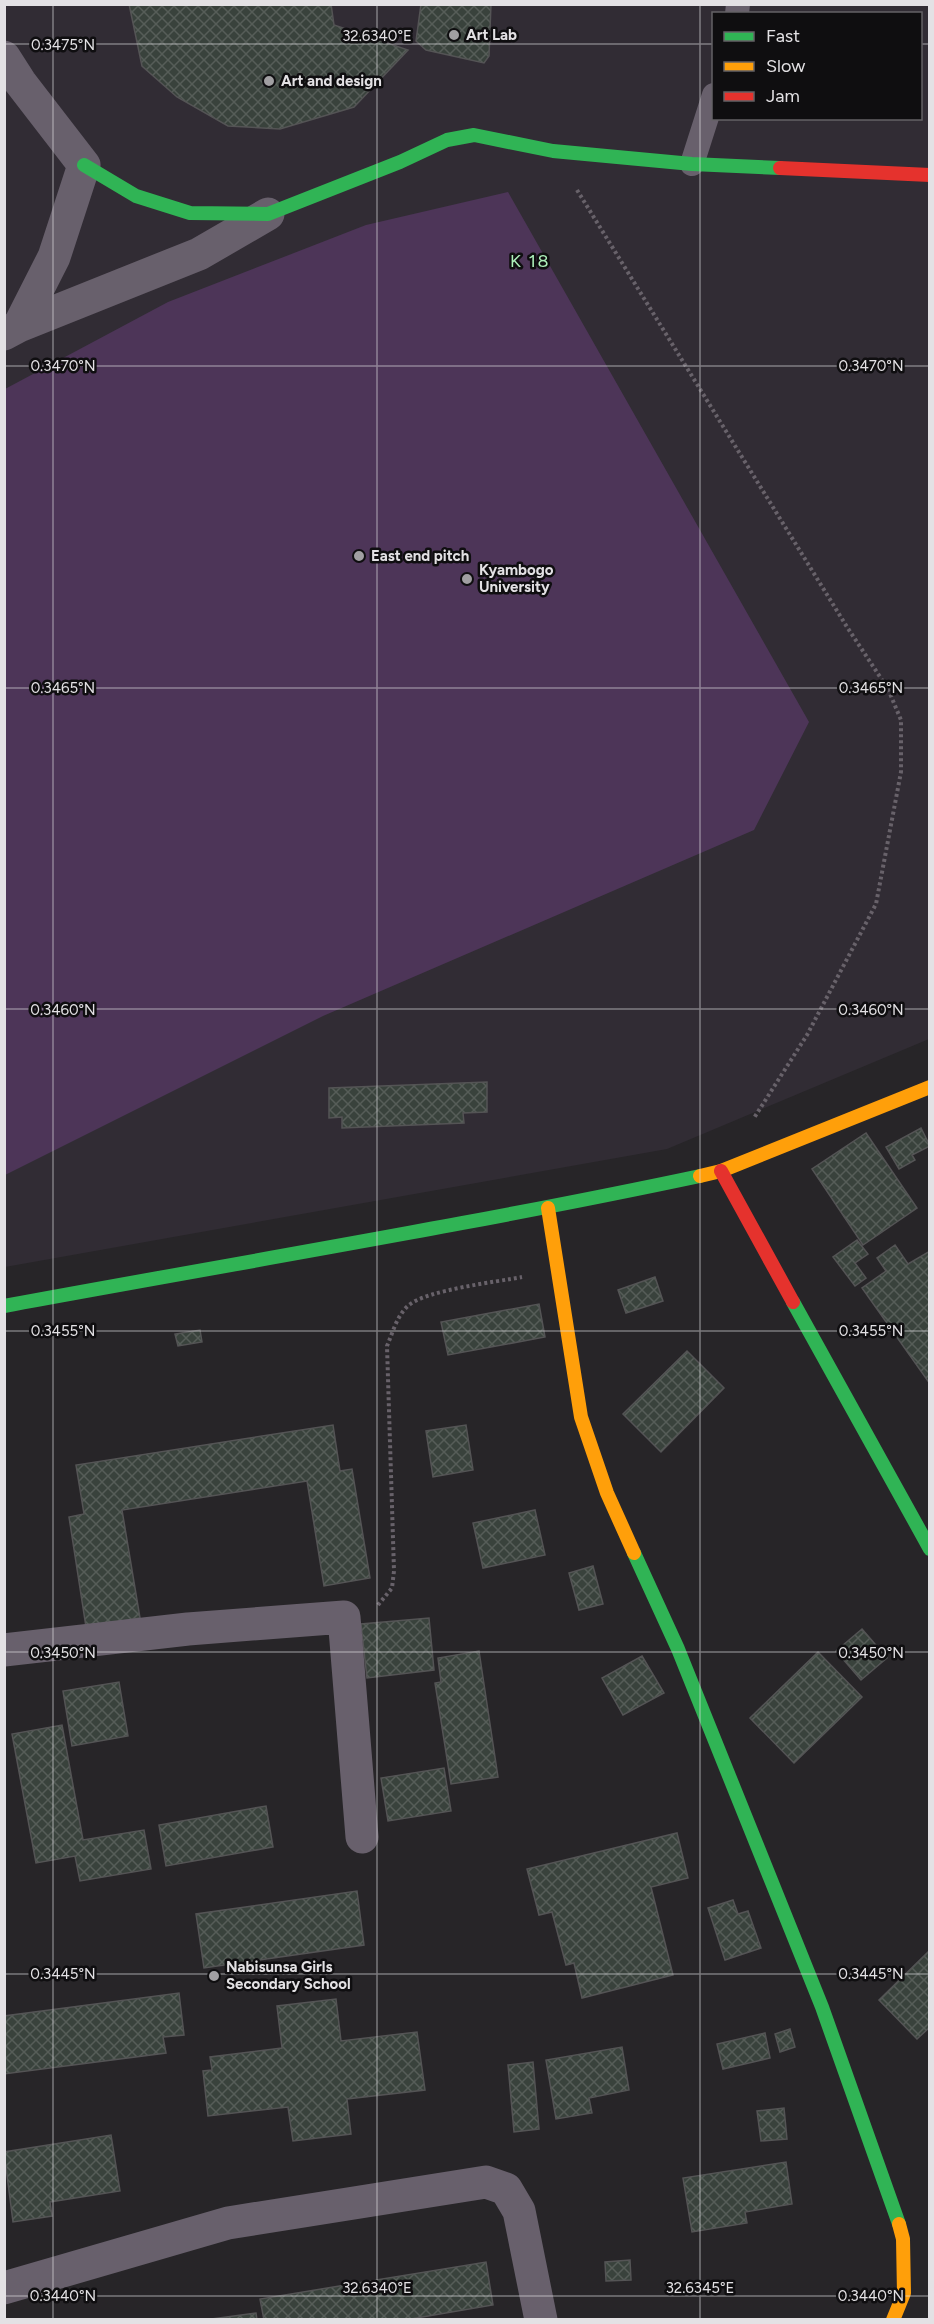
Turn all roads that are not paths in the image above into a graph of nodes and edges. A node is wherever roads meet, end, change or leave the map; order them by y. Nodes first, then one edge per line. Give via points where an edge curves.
1 (4, 57) edge
2 (712, 101) edge
3 (692, 164) junction
4 (84, 165) junction
5 (930, 175) edge
6 (268, 214) junction
7 (12, 330) edge
8 (930, 1087) edge
9 (721, 1171) junction
10 (548, 1208) junction
11 (4, 1306) edge
12 (930, 1549) edge
13 (4, 1650) edge
14 (363, 1837) dead end
15 (4, 2288) edge
16 (541, 2319) edge
17 (893, 2319) edge

1 - 4 street
2 - 3 lane
3 - 5 street
3 - 6 street via 553,151 474,135 447,140
4 - 6 street via 136,196 190,213
4 - 7 street via 54,257
6 - 7 street via 199,254
8 - 9 street
9 - 10 street
9 - 12 street
10 - 11 street
10 - 17 street via 581,1417 607,1493 678,1649 822,2007 893,2202 903,2239 904,2293
13 - 14 street via 188,1629 344,1617
15 - 16 street via 228,2223 486,2182 506,2189 519,2211

